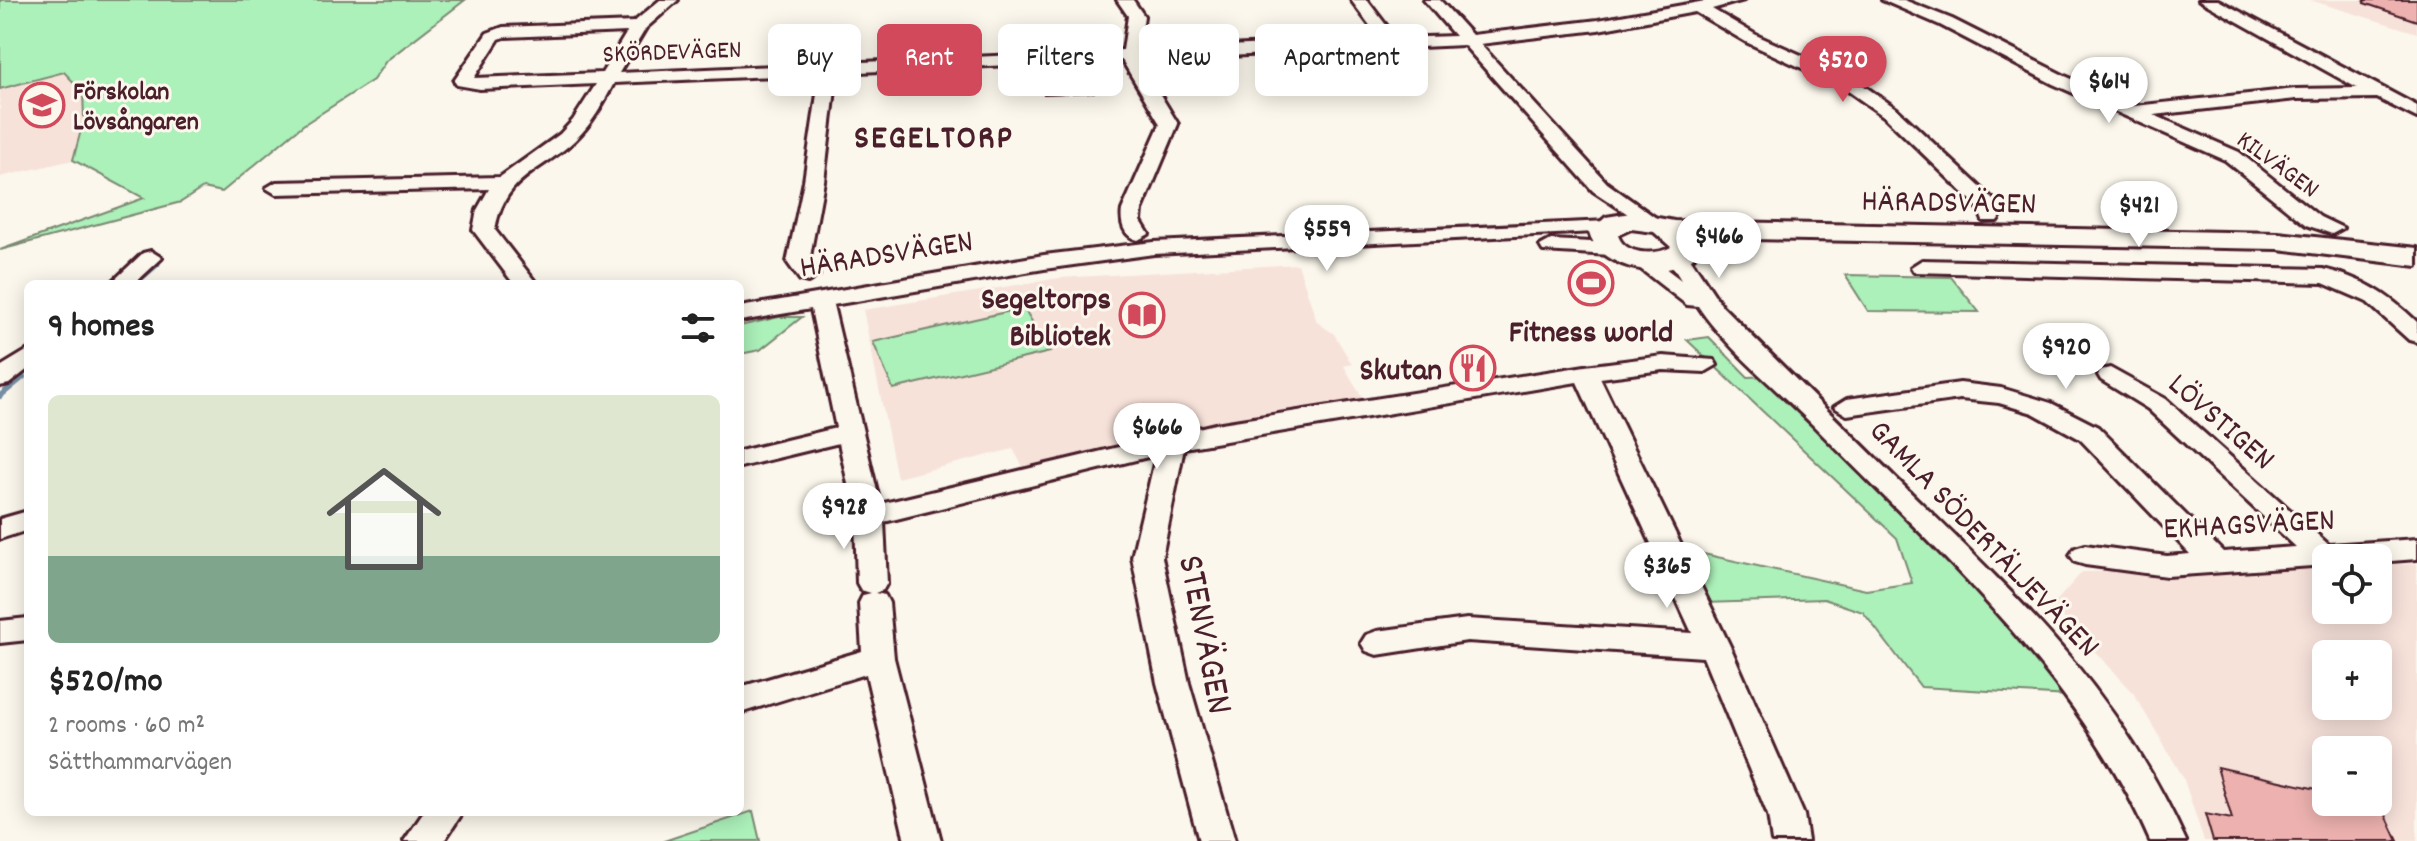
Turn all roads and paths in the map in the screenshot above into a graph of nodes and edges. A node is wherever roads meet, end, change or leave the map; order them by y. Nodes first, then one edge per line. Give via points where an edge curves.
1 (670, 0) edge
2 (1125, 0) edge
3 (1359, 0) edge
4 (1432, 0) edge
5 (1736, 0) edge
6 (1890, 0) edge
7 (2207, 0) edge
8 (1699, 8) junction
9 (1377, 24) edge
10 (638, 27) junction
11 (1469, 40) junction
12 (1428, 42) edge
13 (1255, 49) edge
14 (1129, 55) junction
15 (861, 68) edge
16 (768, 72) edge
17 (608, 79) junction
18 (2379, 93) junction
19 (825, 96) edge
20 (2130, 112) junction
21 (2417, 113) edge
22 (503, 183) junction
23 (1600, 187) junction
24 (276, 188) dead end
25 (1990, 217) dead end
26 (2332, 228) dead end
27 (1612, 233) junction
28 (1138, 234) dead end
29 (1671, 240) junction
30 (2417, 257) edge
31 (151, 258) dead end
32 (1640, 260) junction
33 (1922, 267) dead end
34 (2417, 272) edge
35 (126, 280) edge
36 (523, 280) edge
37 (814, 287) junction
38 (1713, 311) junction
39 (744, 313) edge
40 (2417, 335) edge
41 (1705, 365) dead end
42 (1585, 373) junction
43 (2110, 375) dead end
44 (1847, 407) dead end
45 (852, 432) junction
46 (1172, 441) junction
47 (744, 458) edge
48 (869, 516) junction
49 (24, 521) edge
50 (0, 529) edge
51 (2312, 546) edge
52 (2417, 549) edge
53 (2392, 551) edge
54 (2085, 555) dead end
55 (2312, 556) edge
56 (2215, 562) junction
57 (24, 629) edge
58 (0, 632) edge
59 (1377, 643) dead end
60 (1714, 646) junction
61 (878, 658) junction
62 (744, 699) edge
63 (442, 816) edge
64 (422, 841) edge
65 (923, 841) edge
66 (1217, 841) edge
67 (1790, 841) edge
68 (2168, 841) edge

1 - 10 street
2 - 14 street via 1136,9 1138,21
3 - 9 street
4 - 11 street, GAMLA SÖDERTÄLJEVÄGEN
5 - 8 street, SKÖRDEVÄGEN
6 - 20 street, KILVÄGEN
7 - 18 street
8 - 11 street, SKÖRDEVÄGEN
8 - 25 street via 1752,39 1847,82 1891,113 1987,204
10 - 17 street
10 - 17 street, SKÖRDEVÄGEN via 503,32 493,36 463,81
11 - 12 street, SKÖRDEVÄGEN
11 - 23 street, GAMLA SÖDERTÄLJEVÄGEN
13 - 14 street, SKÖRDEVÄGEN
14 - 15 street, SKÖRDEVÄGEN
14 - 28 street via 1169,124 1132,210
16 - 17 street, SKÖRDEVÄGEN
17 - 22 street via 578,125
18 - 20 street via 2296,94
18 - 21 street
19 - 37 street via 798,262
20 - 26 street, KILVÄGEN via 2232,156 2313,221
22 - 24 street
22 - 36 street via 485,211 484,230
23 - 27 street, GAMLA SÖDERTÄLJEVÄGEN
23 - 29 street, GAMLA SÖDERTÄLJEVÄGEN
27 - 29 main road
27 - 32 main road
27 - 37 street, HÄRADSVÄGEN via 1493,246 1044,262
29 - 30 main road, HÄRADSVÄGEN via 1713,233 2265,241
29 - 32 main road via 1659,261
29 - 34 main road, HÄRADSVÄGEN via 1721,249 2249,257
29 - 38 street, GAMLA SÖDERTÄLJEVÄGEN
31 - 35 street
32 - 38 street, GAMLA SÖDERTÄLJEVÄGEN
33 - 40 street via 2323,276 2371,291
37 - 39 street, HÄRADSVÄGEN
37 - 45 street
38 - 68 street, GAMLA SÖDERTÄLJEVÄGEN via 2047,647 2123,745
41 - 42 street via 1663,363
42 - 46 street
42 - 60 street
43 - 51 street, LÖVSTIGEN via 2157,404
44 - 56 street via 1960,391 2042,408 2089,433
45 - 47 street
45 - 48 street
46 - 48 street
46 - 66 street, STENVÄGEN via 1147,557 1173,683
48 - 61 street
49 - 50 street
52 - 53 street, EKHAGSVÄGEN
54 - 56 street, EKHAGSVÄGEN via 2167,566
55 - 56 street, EKHAGSVÄGEN
57 - 58 street
59 - 60 street via 1467,630
60 - 67 street via 1786,815
61 - 62 street
61 - 65 street
63 - 64 street

